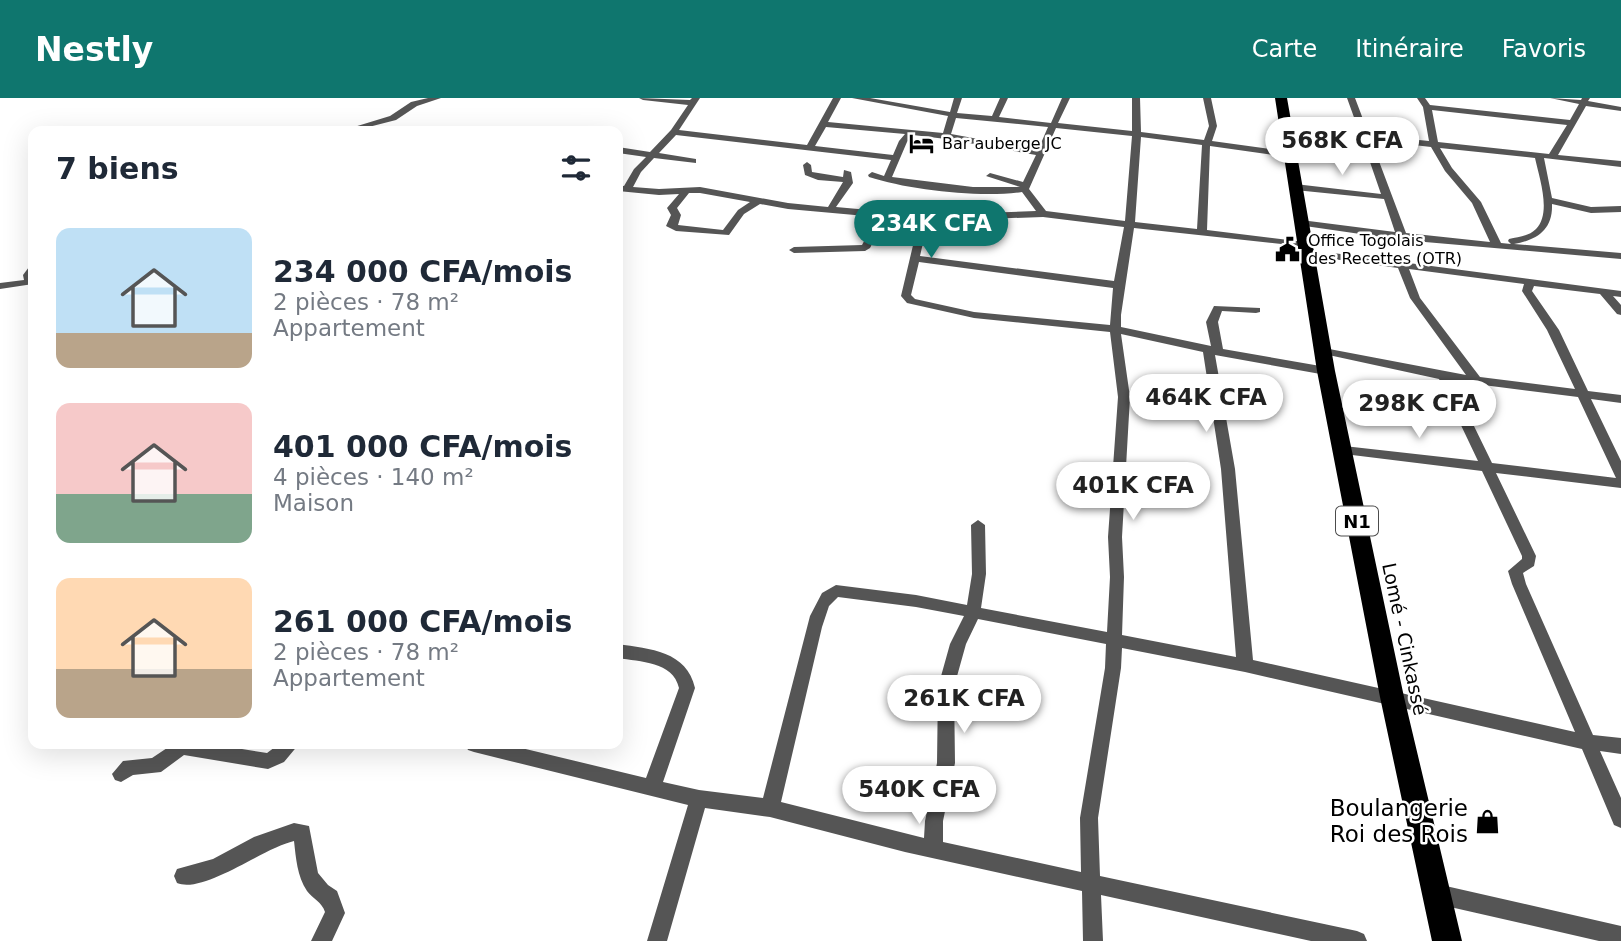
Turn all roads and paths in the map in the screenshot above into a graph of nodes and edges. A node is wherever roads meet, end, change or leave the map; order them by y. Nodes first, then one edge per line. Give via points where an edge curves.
1 (437, 98) edge
2 (643, 98) edge
3 (837, 98) edge
4 (856, 98) edge
5 (958, 98) edge
6 (1004, 98) edge
7 (1066, 98) edge
8 (1136, 98) edge
9 (1207, 98) edge
10 (1281, 98) edge
11 (1352, 98) edge
12 (1421, 98) edge
13 (1554, 98) edge
14 (694, 100) edge
15 (1586, 100) edge
16 (894, 101) edge
17 (1427, 107) junction
18 (1621, 109) edge
19 (955, 115) junction
20 (995, 118) junction
21 (1572, 123) junction
22 (823, 124) junction
23 (363, 126) edge
24 (1055, 127) junction
25 (1287, 129) junction
26 (674, 132) junction
27 (911, 133) junction
28 (946, 136) junction
29 (1138, 136) junction
30 (1368, 138) junction
31 (1206, 145) junction
32 (1434, 145) junction
33 (811, 146) junction
34 (623, 151) edge
35 (1041, 153) junction
36 (1289, 154) junction
37 (652, 155) junction
38 (1539, 157) junction
39 (895, 158) junction
40 (1550, 158) junction
41 (693, 160) dead end
42 (1621, 164) edge
43 (807, 165) dead end
44 (891, 169) junction
45 (856, 176) junction
46 (990, 176) dead end
47 (887, 179) junction
48 (623, 187) edge
49 (1025, 187) junction
50 (1295, 187) junction
51 (623, 188) edge
52 (686, 191) junction
53 (1387, 197) junction
54 (760, 200) junction
55 (1548, 201) junction
56 (1621, 209) edge
57 (830, 210) junction
58 (1043, 214) junction
59 (882, 216) junction
60 (924, 218) junction
61 (1130, 223) junction
62 (1301, 223) junction
63 (1202, 232) junction
64 (1402, 237) junction
65 (1496, 244) junction
66 (794, 250) dead end
67 (1307, 253) junction
68 (1621, 256) edge
69 (915, 258) junction
70 (1403, 266) junction
71 (1530, 282) junction
72 (28, 283) edge
73 (1117, 285) junction
74 (0, 286) edge
75 (1604, 292) junction
76 (1621, 294) edge
77 (1256, 310) dead end
78 (1621, 312) edge
79 (1115, 330) junction
80 (1213, 351) junction
81 (1325, 361) junction
82 (1444, 376) junction
83 (1475, 379) junction
84 (1580, 392) junction
85 (1621, 399) edge
86 (1345, 450) junction
87 (1489, 469) junction
88 (1621, 475) edge
89 (1621, 483) edge
90 (978, 524) dead end
91 (973, 613) junction
92 (1115, 640) junction
93 (623, 652) edge
94 (1245, 665) junction
95 (1392, 697) junction
96 (1586, 742) junction
97 (1621, 746) edge
98 (179, 749) edge
99 (194, 749) edge
100 (285, 749) edge
101 (495, 749) edge
102 (121, 774) dead end
103 (652, 787) junction
104 (699, 799) junction
105 (770, 808) junction
106 (1621, 819) edge
107 (933, 849) junction
108 (184, 876) dead end
109 (1092, 884) junction
110 (1437, 894) junction
111 (1621, 936) edge
112 (321, 941) edge
113 (657, 941) edge
114 (1093, 941) edge
115 (1357, 941) edge
116 (1447, 941) edge

1 - 23 street
2 - 14 street
3 - 22 street
4 - 16 street
5 - 19 street
6 - 20 street
7 - 24 street
8 - 29 street
9 - 31 street via 1213,126
10 - 25 highway, Lomé - Cinkassé / N1
11 - 30 street
12 - 17 street
13 - 15 street
14 - 26 street
15 - 18 street
15 - 21 street
16 - 19 street
17 - 21 street
17 - 32 street
19 - 20 street
19 - 28 street
20 - 24 street
21 - 40 street
22 - 27 street
22 - 33 street
24 - 29 street
24 - 35 street
25 - 30 street
25 - 36 highway, Lomé - Cinkassé / N1
26 - 33 street
26 - 37 street
27 - 28 street
27 - 39 street
28 - 35 street
29 - 31 street
29 - 61 street
30 - 32 street
30 - 53 street
31 - 36 street
31 - 63 street
32 - 38 street
32 - 65 street via 1476,202
33 - 39 street
34 - 37 street
35 - 49 street
36 - 50 highway, Lomé - Cinkassé / N1
37 - 41 street
37 - 48 street
38 - 40 street
38 - 55 street
39 - 44 street
40 - 42 street
43 - 45 street via 808,173 818,177
44 - 45 street
44 - 47 street
45 - 47 street
45 - 57 street
46 - 49 street
47 - 49 street via 1016,192
49 - 58 street
50 - 53 street
50 - 62 highway, Lomé - Cinkassé / N1
51 - 52 street
52 - 54 street
52 - 54 street via 672,208 676,215 671,226 676,228 726,233 741,212
53 - 64 street
54 - 57 street
55 - 56 street via 1591,210
55 - 65 street via 1547,216 1537,235
57 - 59 street
58 - 60 street
58 - 61 street
59 - 60 street
59 - 66 street via 861,249
60 - 69 street
61 - 63 street
61 - 73 street
62 - 64 street
62 - 67 highway, Lomé - Cinkassé / N1
63 - 67 street
64 - 65 street
65 - 68 street
67 - 70 street
67 - 81 highway, Lomé - Cinkassé / N1
69 - 73 street
69 - 79 street via 906,296 911,301 974,315
70 - 71 street
70 - 83 street via 1415,298
71 - 75 street
71 - 84 street via 1527,291 1553,330
72 - 74 street
73 - 79 street
75 - 76 street
75 - 78 street
77 - 80 street via 1218,308 1212,322
79 - 80 street
79 - 92 street via 1124,397 1115,537
80 - 81 street
80 - 94 street
81 - 82 street
81 - 86 highway, Lomé - Cinkassé / N1
82 - 83 street
82 - 87 street
83 - 84 street
84 - 85 street
84 - 88 street
86 - 87 street
86 - 95 highway, Lomé - Cinkassé / N1
87 - 89 street
87 - 96 street via 1529,556 1529,562 1515,571 1519,584
90 - 91 street via 979,574
91 - 92 street
91 - 105 street via 859,592 828,594 812,637
91 - 107 street via 946,687 946,763
92 - 94 street
92 - 109 street via 1089,818
93 - 103 street via 676,664 686,676 687,688
94 - 95 street
95 - 96 street
95 - 110 highway, Lomé - Cinkassé / N1
96 - 97 street
96 - 106 street
98 - 102 street via 155,766 129,767
99 - 100 street via 268,761
101 - 103 street
103 - 104 street
104 - 105 street
104 - 113 street
105 - 107 street
107 - 109 street
108 - 112 street via 221,866 278,835 302,832 310,881 330,898 335,913
109 - 114 street
109 - 115 street
110 - 111 street
110 - 116 highway, Lomé - Cinkassé / N1

